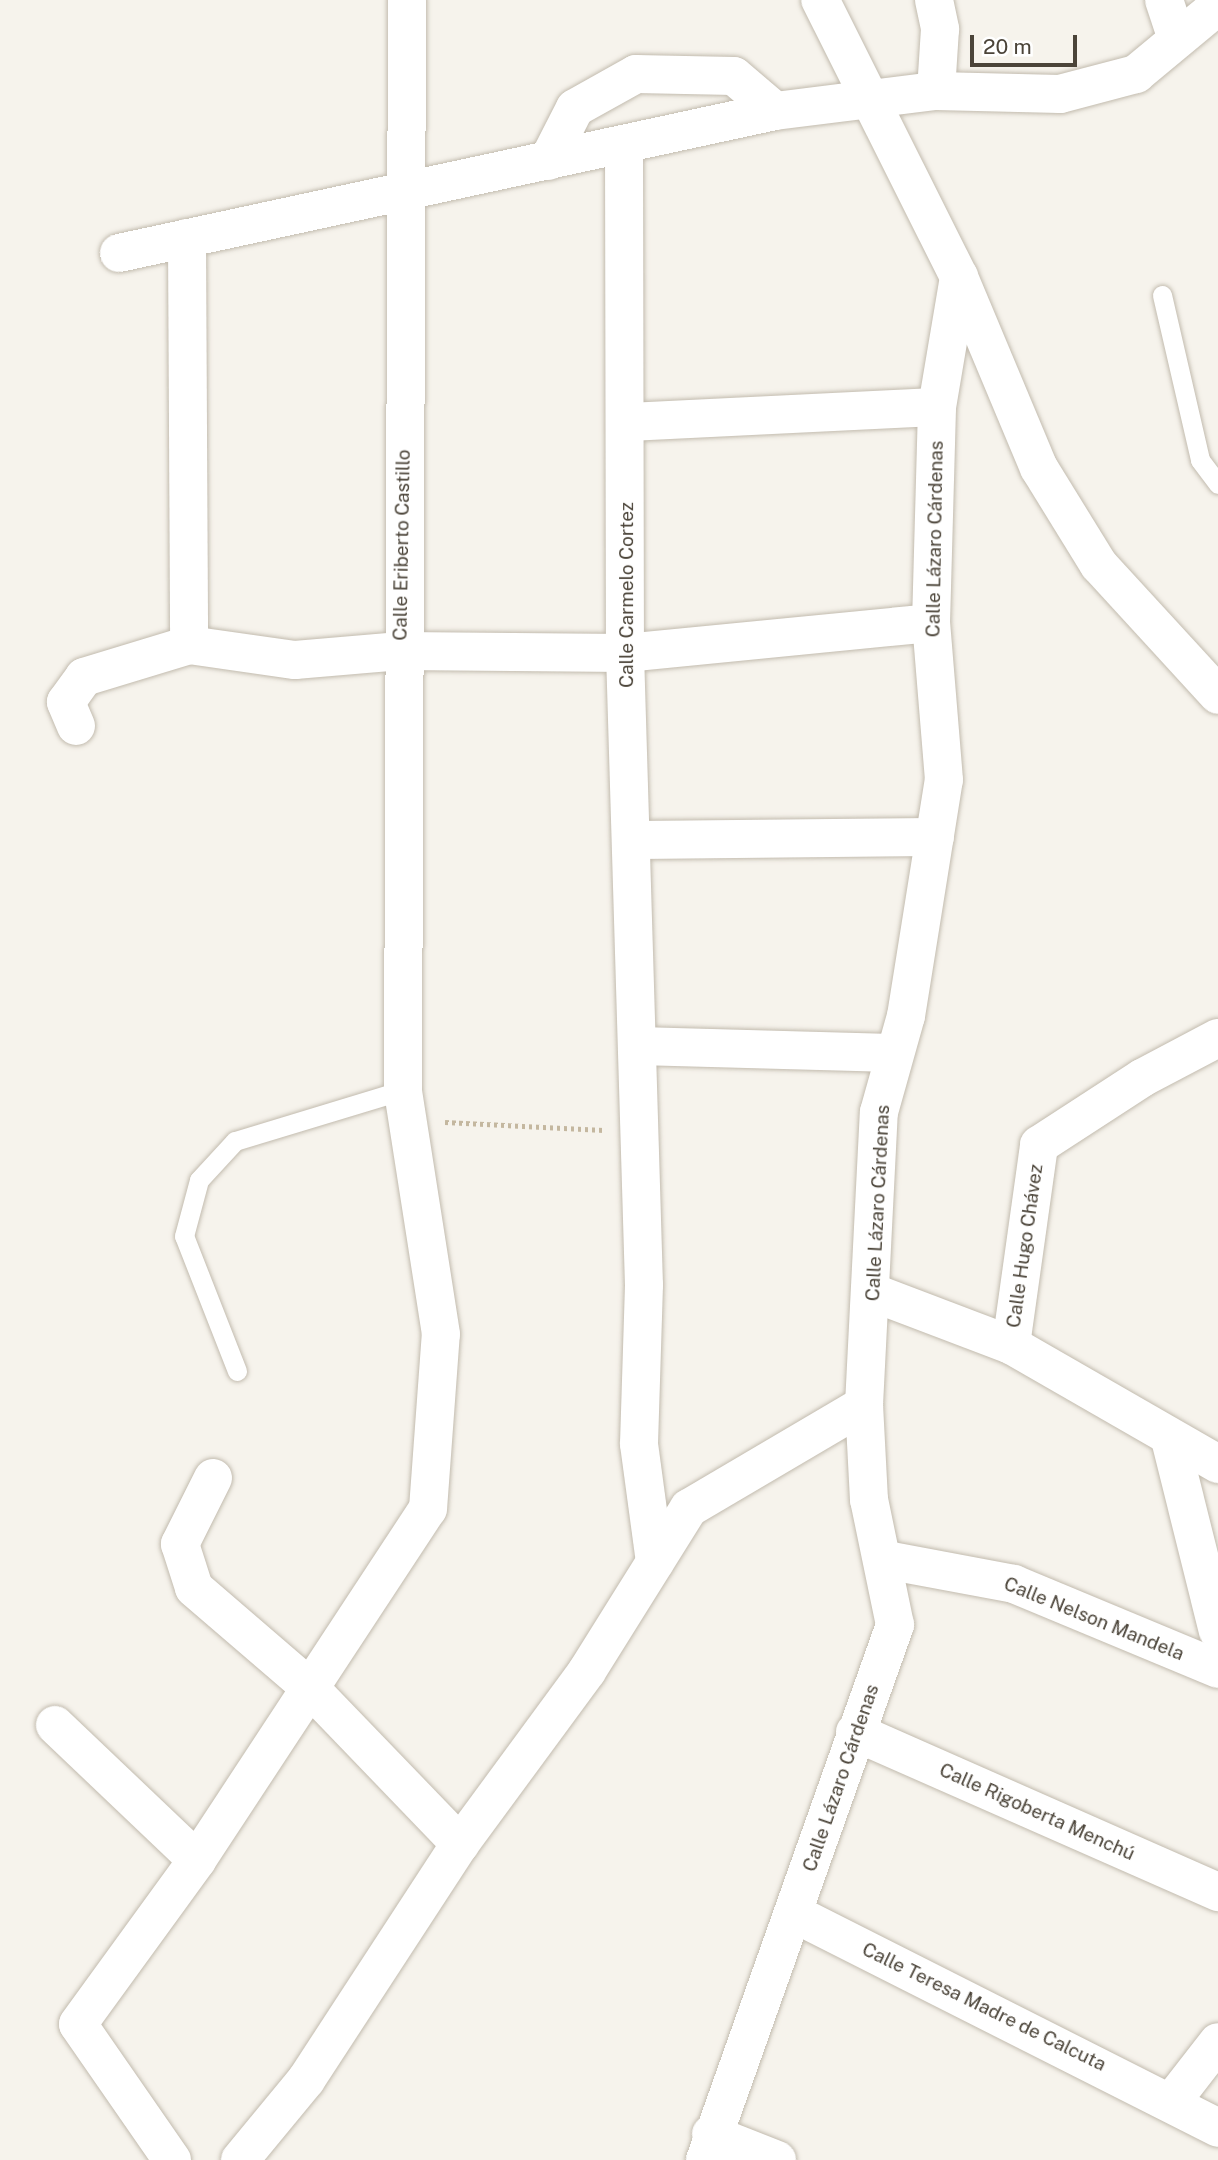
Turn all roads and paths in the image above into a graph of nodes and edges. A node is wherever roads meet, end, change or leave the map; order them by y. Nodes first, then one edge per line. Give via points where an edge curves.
1 (407, 0) edge
2 (820, 0) edge
3 (934, 0) edge
4 (1164, 0) edge
5 (1218, 6) edge
6 (1177, 39) junction
7 (936, 91) junction
8 (864, 96) junction
9 (775, 111) junction
10 (624, 145) junction
11 (548, 161) junction
12 (405, 193) junction
13 (187, 238) junction
14 (119, 253) dead end
15 (959, 277) junction
16 (1162, 295) dead end
17 (937, 407) junction
18 (627, 422) junction
19 (1218, 484) edge
20 (931, 623) junction
21 (189, 645) junction
22 (401, 651) junction
23 (625, 653) junction
24 (1217, 693) edge
25 (76, 726) dead end
26 (935, 837) junction
27 (634, 840) junction
28 (1218, 1038) edge
29 (639, 1046) junction
30 (892, 1053) junction
31 (404, 1104) junction
32 (640, 1130) junction
33 (874, 1293) junction
34 (1011, 1345) junction
35 (237, 1371) dead end
36 (864, 1405) junction
37 (1170, 1439) junction
38 (1218, 1464) edge
39 (213, 1478) dead end
40 (886, 1560) junction
41 (655, 1562) junction
42 (1218, 1631) edge
43 (1218, 1669) edge
44 (309, 1687) junction
45 (55, 1725) dead end
46 (855, 1732) junction
47 (460, 1844) junction
48 (197, 1860) junction
49 (1218, 1892) edge
50 (795, 1914) junction
51 (1218, 2042) edge
52 (1173, 2100) junction
53 (1218, 2128) edge
54 (708, 2147) edge
55 (172, 2160) edge
56 (240, 2160) edge
57 (777, 2160) edge

1 - 12 street, Calle Eriberto Castillo
2 - 8 street
3 - 7 street via 940,29
4 - 6 street
5 - 6 street
6 - 7 street via 1136,74 1060,94
7 - 8 street
8 - 9 street
8 - 15 street
9 - 10 street
9 - 11 street via 734,76 636,74 575,108
10 - 11 street
10 - 18 street, Calle Carmelo Cortez
11 - 12 street
12 - 13 street
12 - 22 street, Calle Eriberto Castillo
13 - 14 street
13 - 21 street
15 - 17 street, Calle Lázaro Cárdenas
15 - 24 street via 1039,468 1099,565
16 - 19 lane via 1200,460
17 - 18 street
17 - 20 street, Calle Lázaro Cárdenas
18 - 23 street, Calle Carmelo Cortez
20 - 23 street
20 - 26 street, Calle Lázaro Cárdenas via 944,779
21 - 22 street via 295,660
21 - 25 street via 84,677 66,702
22 - 23 street
22 - 31 street, Calle Eriberto Castillo
23 - 27 street, Calle Carmelo Cortez
26 - 27 street
26 - 30 street, Calle Lázaro Cárdenas via 906,1016
27 - 29 street, Calle Carmelo Cortez
28 - 34 street, Calle Hugo Chávez via 1142,1078 1039,1145
29 - 30 street
29 - 32 street, Calle Carmelo Cortez
30 - 33 street, Calle Lázaro Cárdenas via 879,1112
31 - 32 path
31 - 35 lane via 235,1141 199,1180 184,1236
31 - 44 street, Calle Eriberto Castillo via 441,1334 428,1509
32 - 41 street, Calle Carmelo Cortez via 639,1444
33 - 34 street
33 - 36 street, Calle Lázaro Cárdenas
34 - 37 street
36 - 40 street, Calle Lázaro Cárdenas via 869,1500
36 - 41 street via 689,1508
37 - 38 street
37 - 42 street
39 - 44 street via 180,1544 182,1566 194,1588
40 - 43 street, Calle Nelson Mandela via 1014,1584
40 - 46 street, Calle Lázaro Cárdenas via 895,1625
41 - 47 street via 587,1671
44 - 47 street
44 - 48 street, Calle Eriberto Castillo
45 - 48 street
46 - 49 street, Calle Rigoberta Menchú
46 - 50 street, Calle Lázaro Cárdenas
47 - 56 street via 306,2080
48 - 55 street, Calle Eriberto Castillo via 78,2024
50 - 52 street, Calle Teresa Madre de Calcuta
50 - 54 street, Calle Lázaro Cárdenas
51 - 52 street
52 - 53 street, Calle Teresa Madre de Calcuta
54 - 57 street

